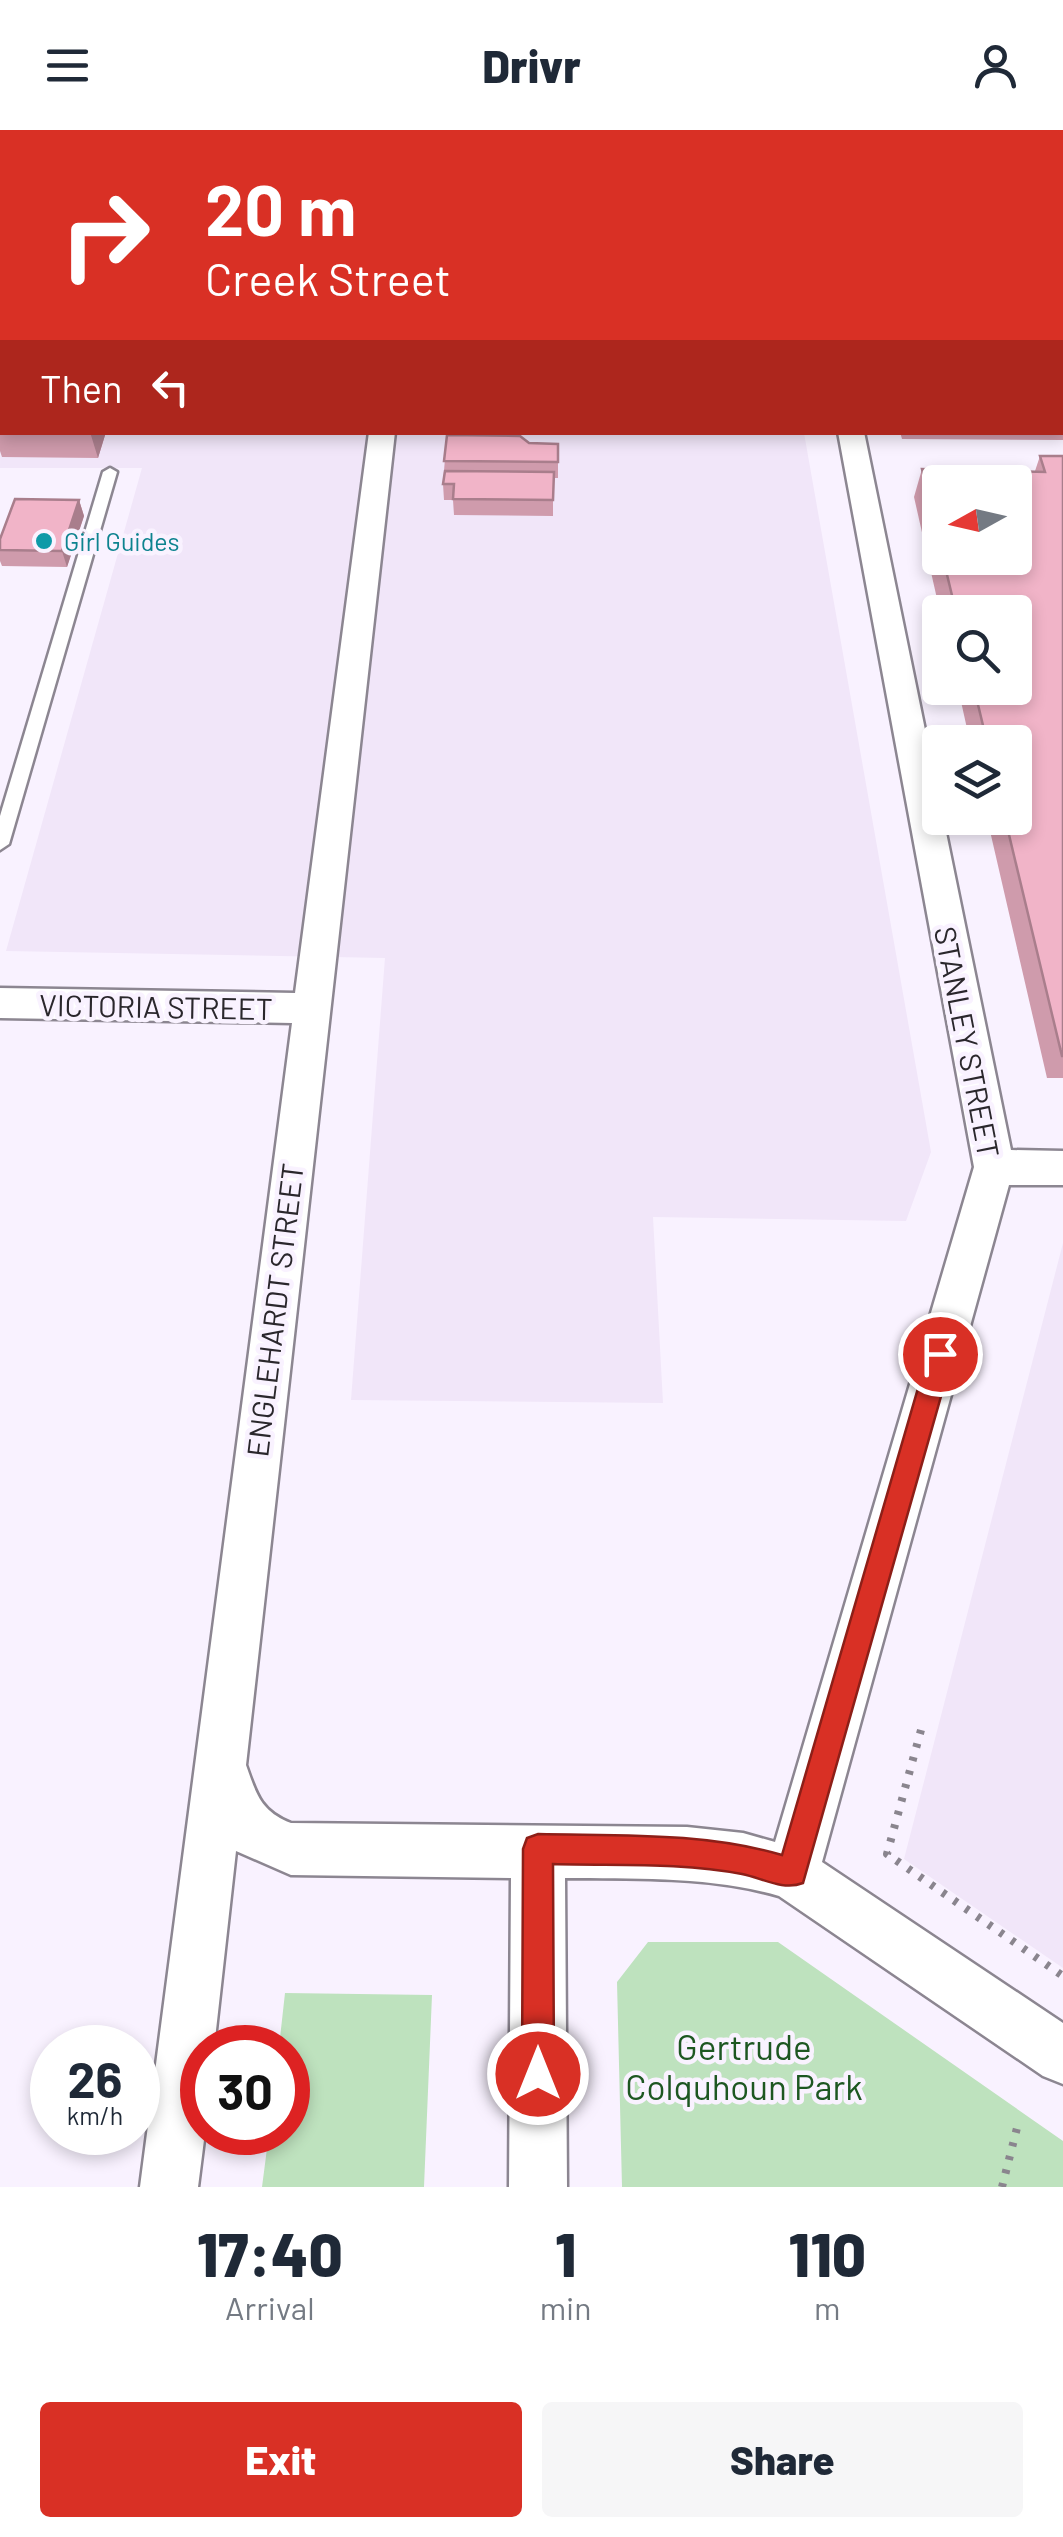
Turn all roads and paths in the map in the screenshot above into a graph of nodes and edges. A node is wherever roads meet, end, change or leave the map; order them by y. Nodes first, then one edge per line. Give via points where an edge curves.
1 (382, 435) edge
2 (852, 435) edge
3 (110, 472) dead end
4 (0, 844) edge
5 (0, 1004) edge
6 (311, 1008) junction
7 (994, 1168) junction
8 (1063, 1168) edge
9 (922, 1730) dead end
10 (222, 1743) junction
11 (538, 1849) junction
12 (792, 1873) junction
13 (1063, 1976) edge
14 (1063, 2056) edge
15 (1018, 2124) dead end
16 (169, 2187) edge
17 (538, 2187) edge
18 (1002, 2187) edge

1 - 6 street, ENGLEHARDT STREET
2 - 7 street, STANLEY STREET
3 - 4 lane
5 - 6 street, VICTORIA STREET
6 - 10 street, ENGLEHARDT STREET
7 - 8 street
7 - 12 street, STANLEY STREET
9 - 13 path via 887,1854
10 - 11 street via 225,1797 261,1840 333,1852
10 - 16 street, ENGLEHARDT STREET
11 - 12 street via 687,1852
11 - 17 street
12 - 14 street
15 - 18 path

